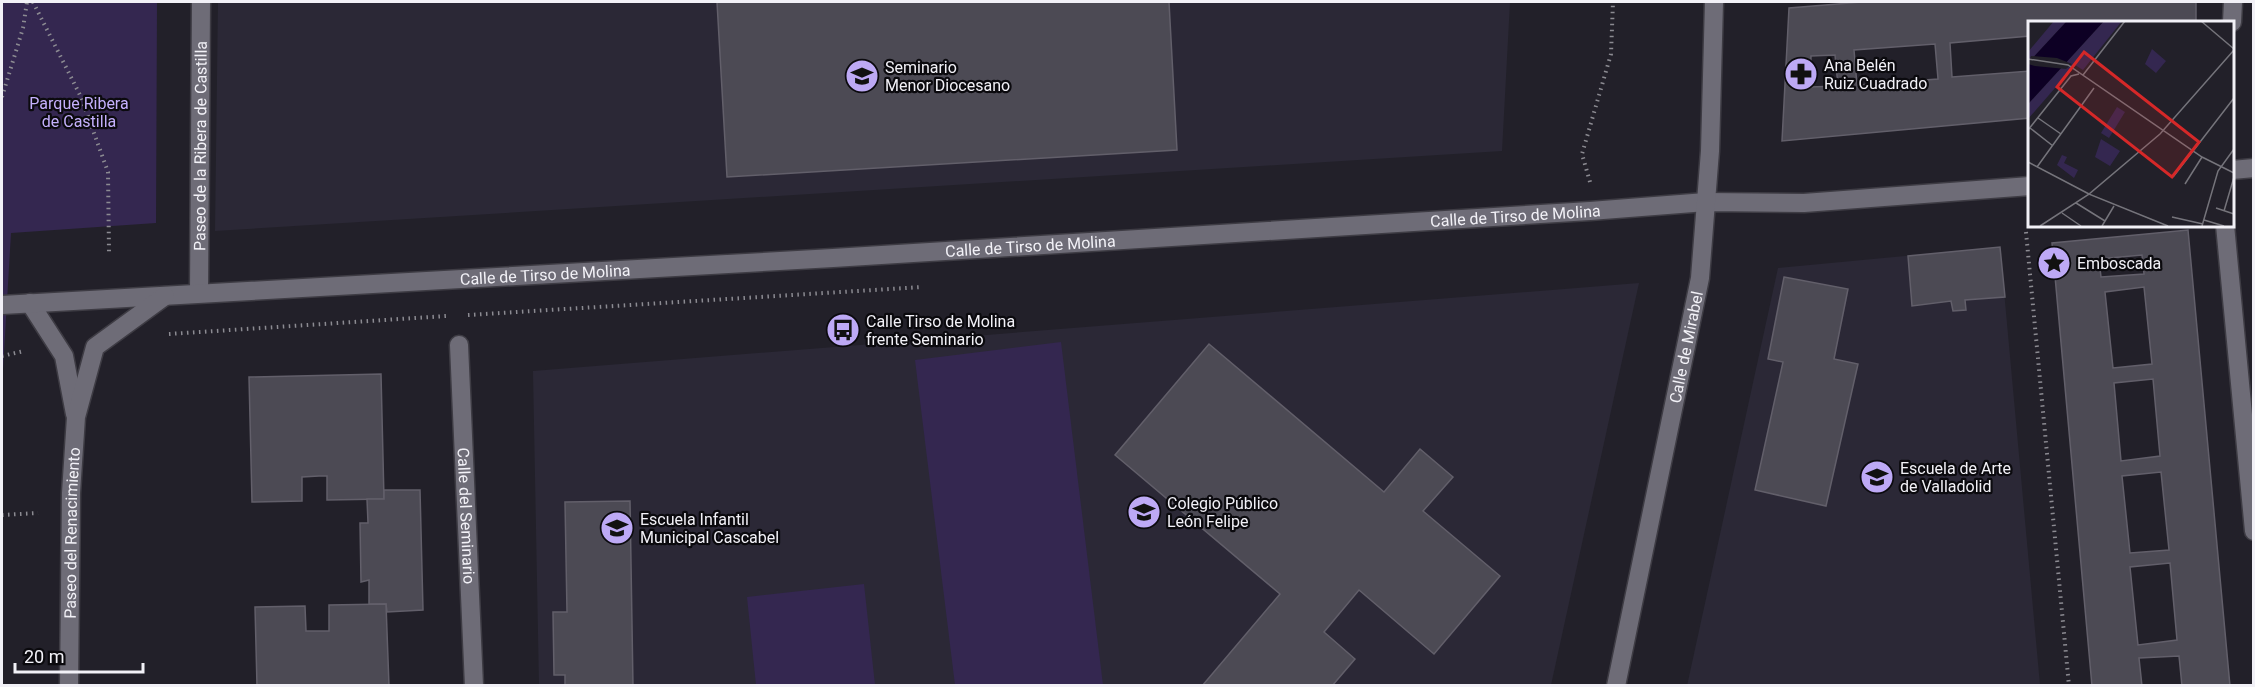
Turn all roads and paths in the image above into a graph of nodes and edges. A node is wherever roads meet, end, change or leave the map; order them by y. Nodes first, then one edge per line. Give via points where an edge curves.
1 (27, 2) edge
2 (33, 2) edge
3 (201, 2) edge
4 (1613, 2) edge
5 (1714, 2) edge
6 (2233, 2) edge
7 (2232, 21) edge
8 (2, 97) edge
9 (2253, 168) edge
10 (1587, 170) dead end
11 (2234, 170) edge
12 (2028, 186) edge
13 (1706, 202) junction
14 (2225, 226) edge
15 (2026, 232) dead end
16 (109, 252) dead end
17 (199, 292) junction
18 (165, 296) junction
19 (30, 303) junction
20 (2, 305) edge
21 (459, 345) dead end
22 (2, 356) edge
23 (31, 360) dead end
24 (76, 417) junction
25 (39, 502) dead end
26 (2, 515) edge
27 (2253, 531) edge
28 (69, 686) edge
29 (474, 686) edge
30 (1616, 686) edge
31 (2069, 686) edge

1 - 8 path
2 - 16 path via 81,97 108,172
3 - 17 street, Paseo de la Ribera de Castilla
4 - 10 path via 1611,54 1581,154
5 - 13 street, Calle de Mirabel
6 - 7 street
9 - 11 street
12 - 13 street, Calle de Tirso de Molina via 1804,203
13 - 17 street, Calle de Tirso de Molina via 833,258
13 - 30 street, Calle de Mirabel via 1697,297
14 - 27 street
15 - 31 path
17 - 18 street, Calle de Tirso de Molina
18 - 19 street, Calle de Tirso de Molina
18 - 24 street, Paseo del Renacimiento via 95,347
19 - 20 street, Calle de Tirso de Molina
19 - 24 street, Paseo del Renacimiento via 64,356
21 - 29 street, Calle del Seminario
22 - 23 path via 26,351
24 - 28 street, Paseo del Renacimiento via 71,493
25 - 26 path, Paseo del Renacimiento via 38,514

